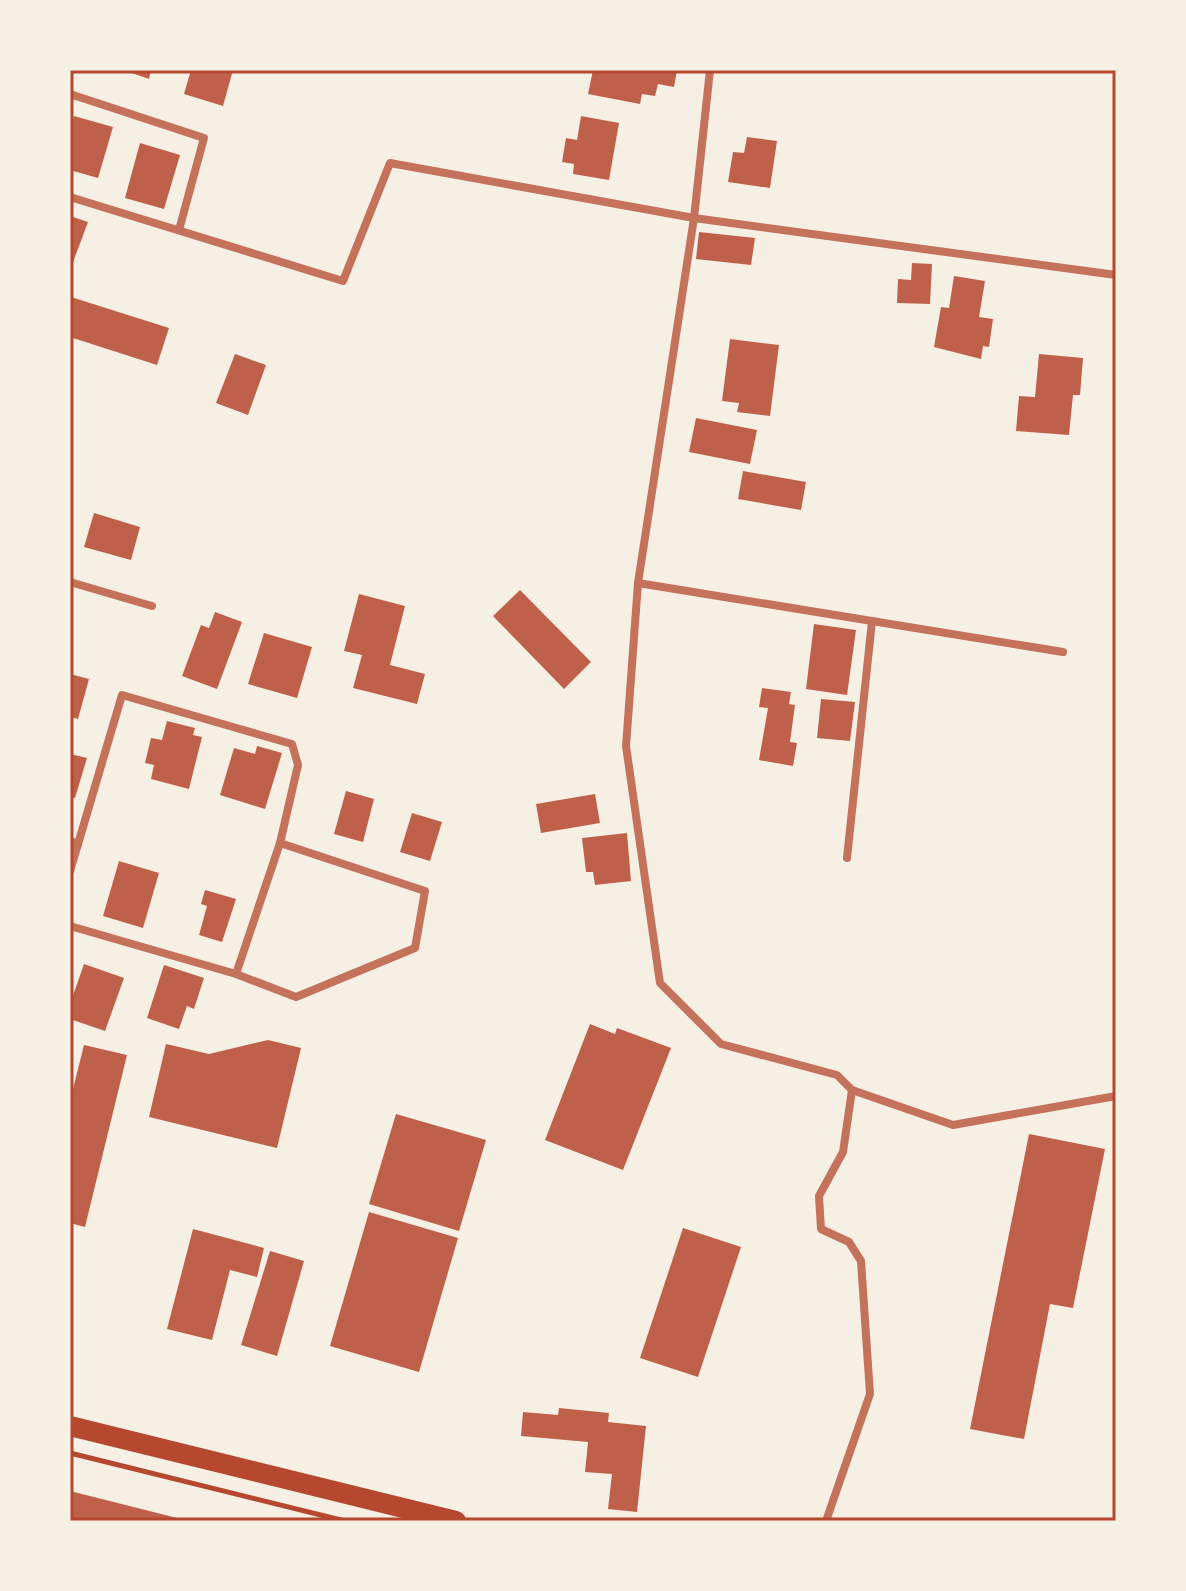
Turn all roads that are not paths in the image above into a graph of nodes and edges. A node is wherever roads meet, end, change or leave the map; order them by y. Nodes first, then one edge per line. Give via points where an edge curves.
1 (710, 70) edge
2 (70, 94) edge
3 (70, 197) edge
4 (694, 218) junction
5 (179, 230) junction
6 (1116, 275) edge
7 (70, 582) edge
8 (638, 583) junction
9 (152, 606) dead end
10 (872, 621) junction
11 (1063, 652) dead end
12 (74, 843) edge
13 (280, 843) junction
14 (847, 858) dead end
15 (70, 871) edge
16 (70, 926) edge
17 (236, 974) junction
18 (852, 1090) junction
19 (1116, 1096) edge
20 (70, 1426) edge
21 (456, 1521) edge
22 (826, 1521) edge

1 - 4 street
2 - 5 street via 204,138
3 - 5 street
4 - 5 street via 390,163 343,281
4 - 6 street
4 - 8 street
7 - 9 street
8 - 10 street
8 - 18 street via 626,746 660,983 721,1044 837,1075
10 - 11 street
10 - 14 street
12 - 13 street via 122,695 292,744 298,765
12 - 15 street
13 - 17 street
13 - 17 street via 425,891 415,948 296,997
16 - 17 street
18 - 19 street via 953,1125
18 - 22 street via 843,1152 819,1196 821,1229 849,1242 861,1261 870,1394
20 - 21 highway

